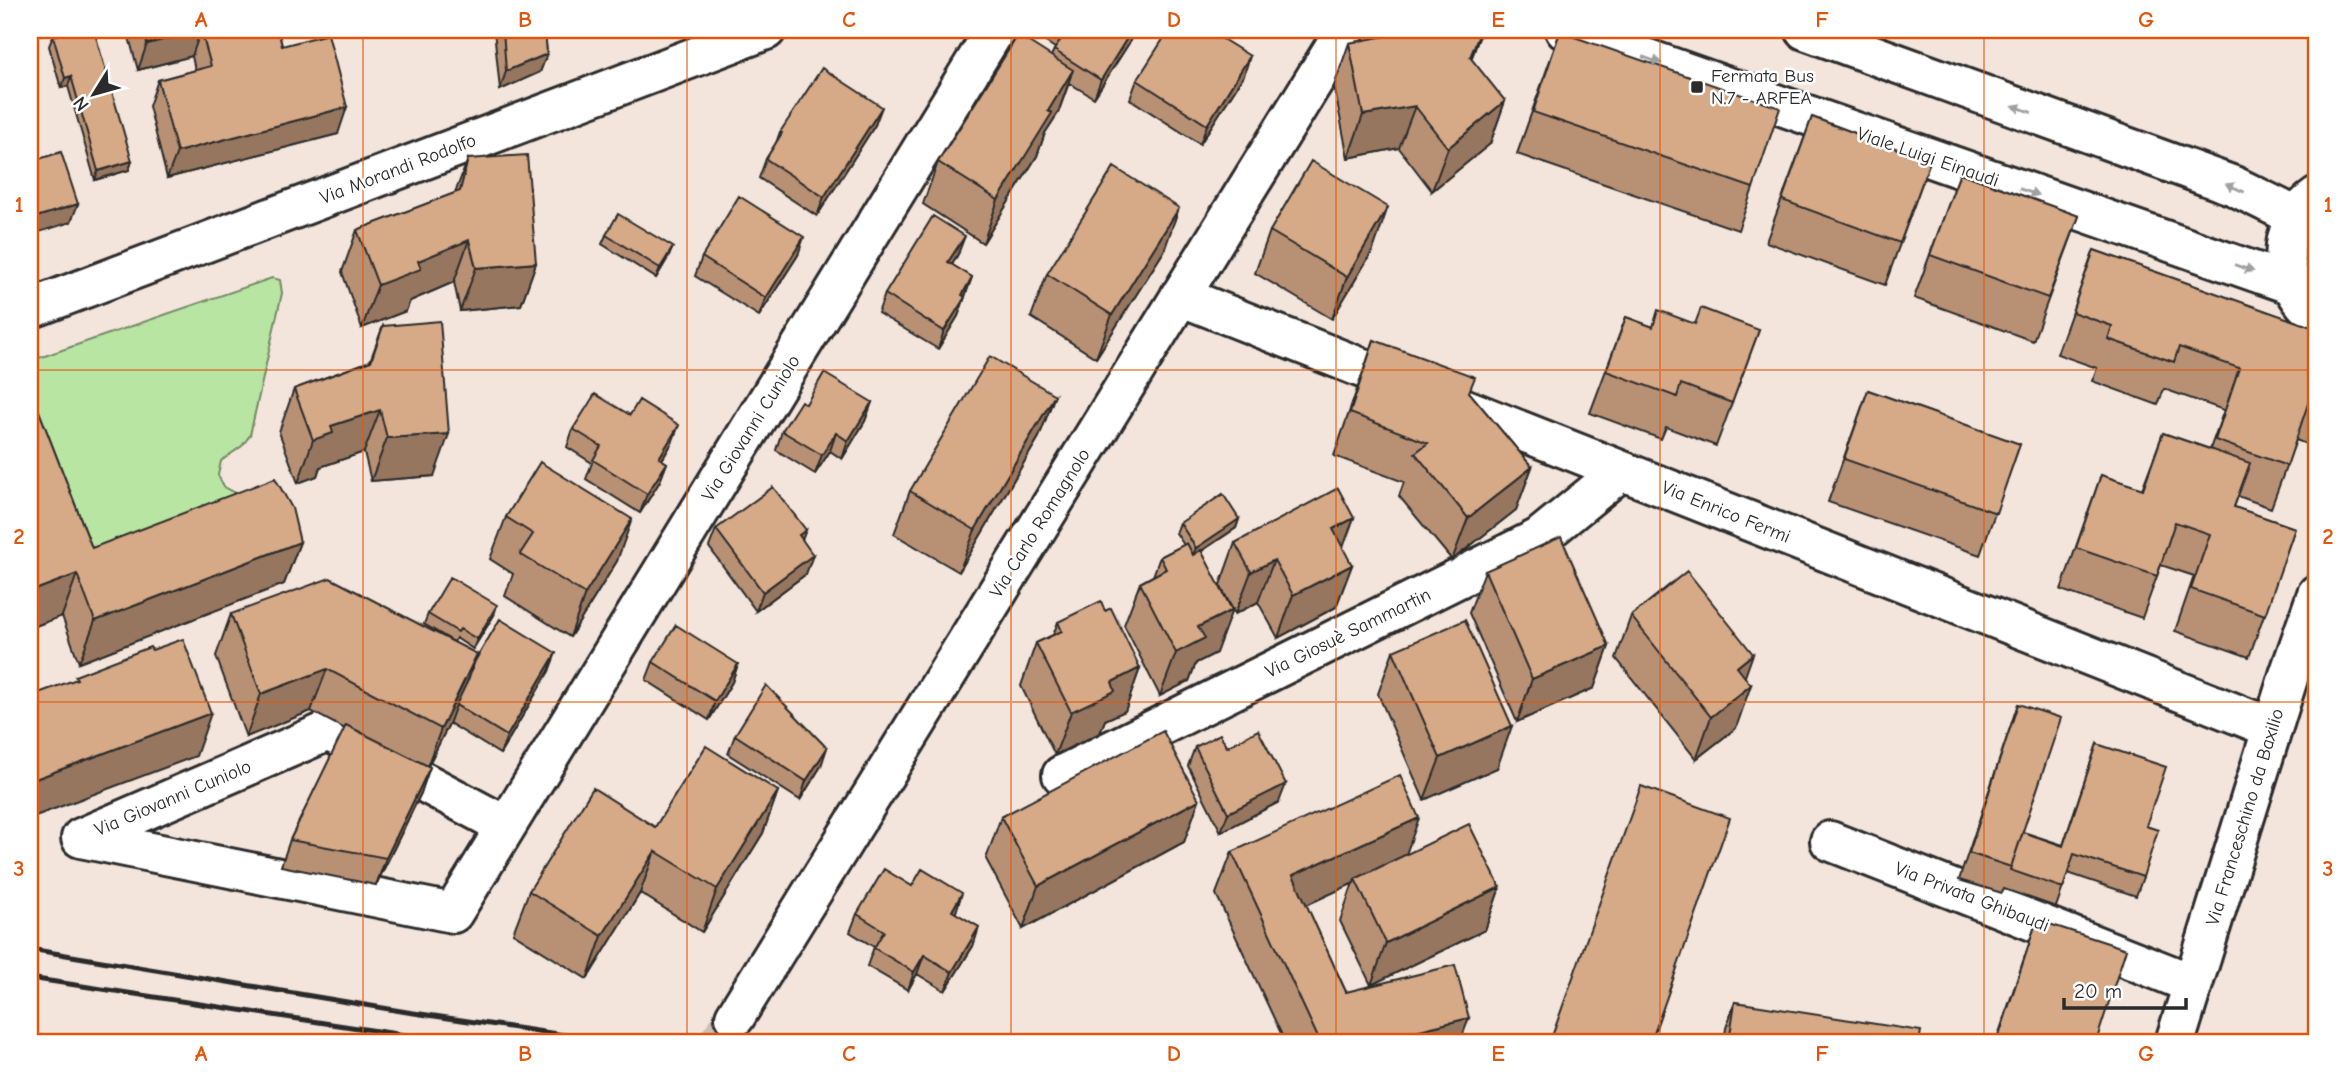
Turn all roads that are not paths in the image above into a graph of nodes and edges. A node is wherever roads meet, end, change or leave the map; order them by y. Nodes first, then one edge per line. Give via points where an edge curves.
1 (995, 30) edge
2 (1345, 30) edge
3 (1565, 30) edge
4 (1805, 30) edge
5 (753, 32) edge
6 (2307, 207) edge
7 (2291, 284) junction
8 (1180, 296) junction
9 (30, 309) edge
10 (2317, 316) edge
11 (1621, 471) junction
12 (2317, 594) edge
13 (2272, 728) junction
14 (1062, 775) dead end
15 (506, 826) junction
16 (1830, 841) dead end
17 (2193, 985) junction
18 (735, 1017) tunnel mouth
19 (2175, 1042) edge

1 - 15 street, Via Giovanni Cuniolo
2 - 8 street, Via Carlo Romagnolo
3 -> 7 street, Viale Luigi Einaudi
6 -> 4 street via 2234,186
5 - 9 street, Via Morandi Rodolfo
6 - 7 street via 2289,232 2285,250
7 - 10 street via 2301,302
8 - 11 street, Via Enrico Fermi
8 - 18 street, Via Carlo Romagnolo
11 - 13 street, Via Enrico Fermi
11 - 14 street, Via Giosuè Sammartin via 1539,538
12 - 13 street, Via Franceschino da Baxilio
13 - 17 street, Via Franceschino da Baxilio
15 - 15 street, Via Giovanni Cuniolo via 453,913 81,838 328,731
16 - 17 street, Via Privata Ghibaudi
17 - 19 street, Via Franceschino da Baxilio

